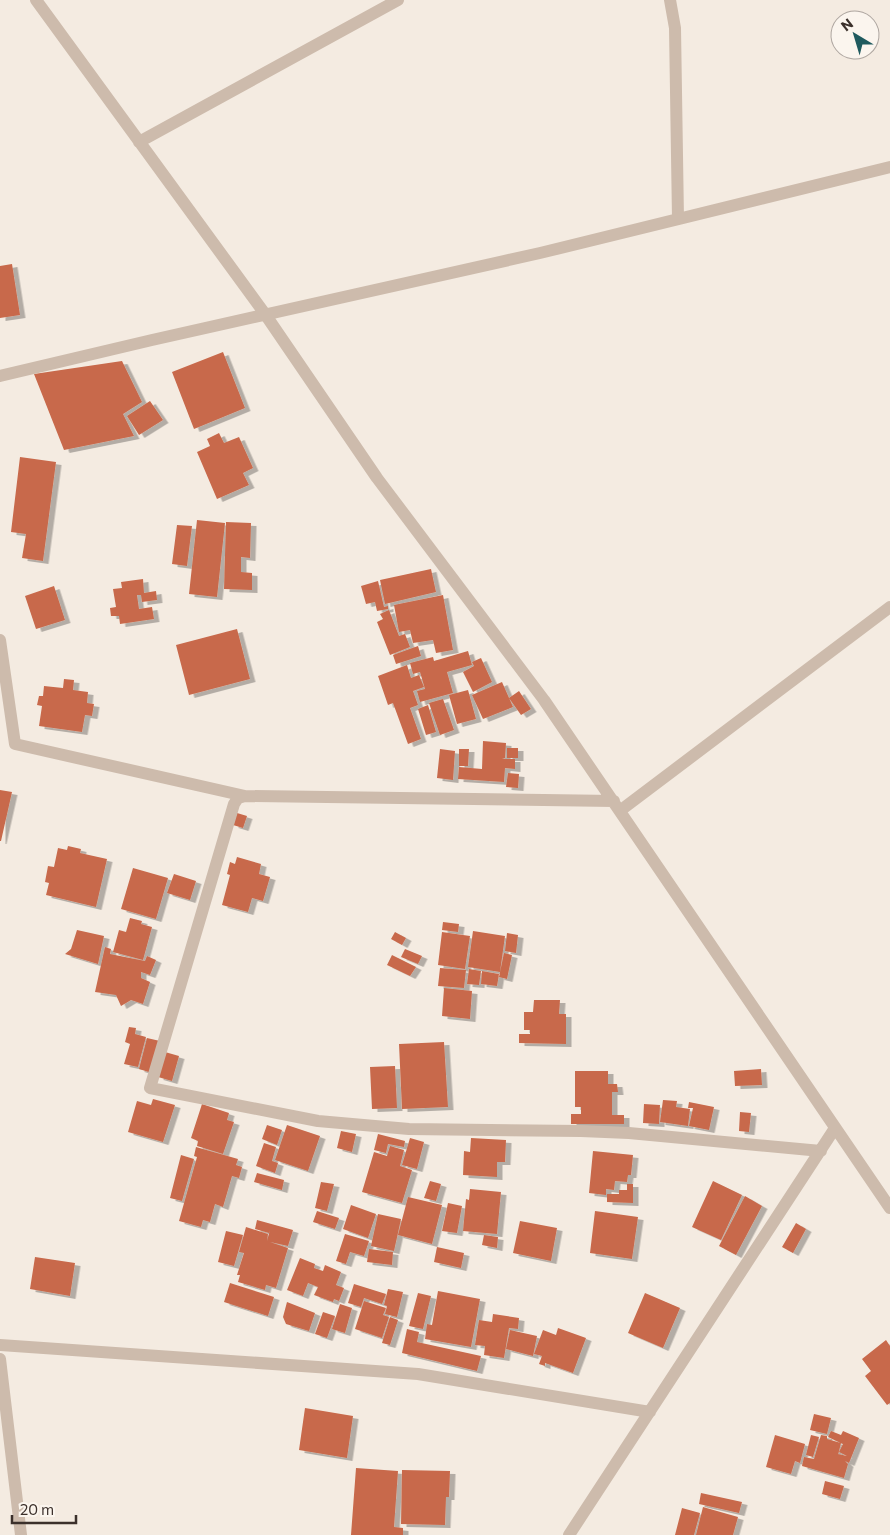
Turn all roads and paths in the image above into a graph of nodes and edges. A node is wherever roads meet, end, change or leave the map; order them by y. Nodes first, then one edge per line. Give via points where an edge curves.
1 (36, 0) edge
2 (398, 0) edge
3 (670, 0) edge
4 (139, 142) junction
5 (890, 167) edge
6 (678, 219) junction
7 (265, 314) junction
8 (0, 376) edge
9 (890, 607) edge
10 (0, 640) edge
11 (246, 796) junction
12 (618, 806) junction
13 (835, 1128) junction
14 (820, 1151) junction
15 (890, 1208) edge
16 (0, 1345) edge
17 (0, 1359) edge
18 (650, 1412) junction
19 (21, 1535) edge
20 (569, 1535) edge

1 - 4 street
2 - 4 street
3 - 6 street via 676,28
4 - 7 street
5 - 6 street
6 - 7 street
7 - 8 street
7 - 12 street via 377,478 544,700
9 - 12 street
10 - 11 street via 16,744
11 - 12 street
11 - 14 street via 238,798 234,804 150,1088 341,1124 408,1130 629,1133
12 - 13 street
13 - 14 street
13 - 15 street
14 - 18 street
16 - 18 street via 418,1374
17 - 19 street
18 - 20 street

